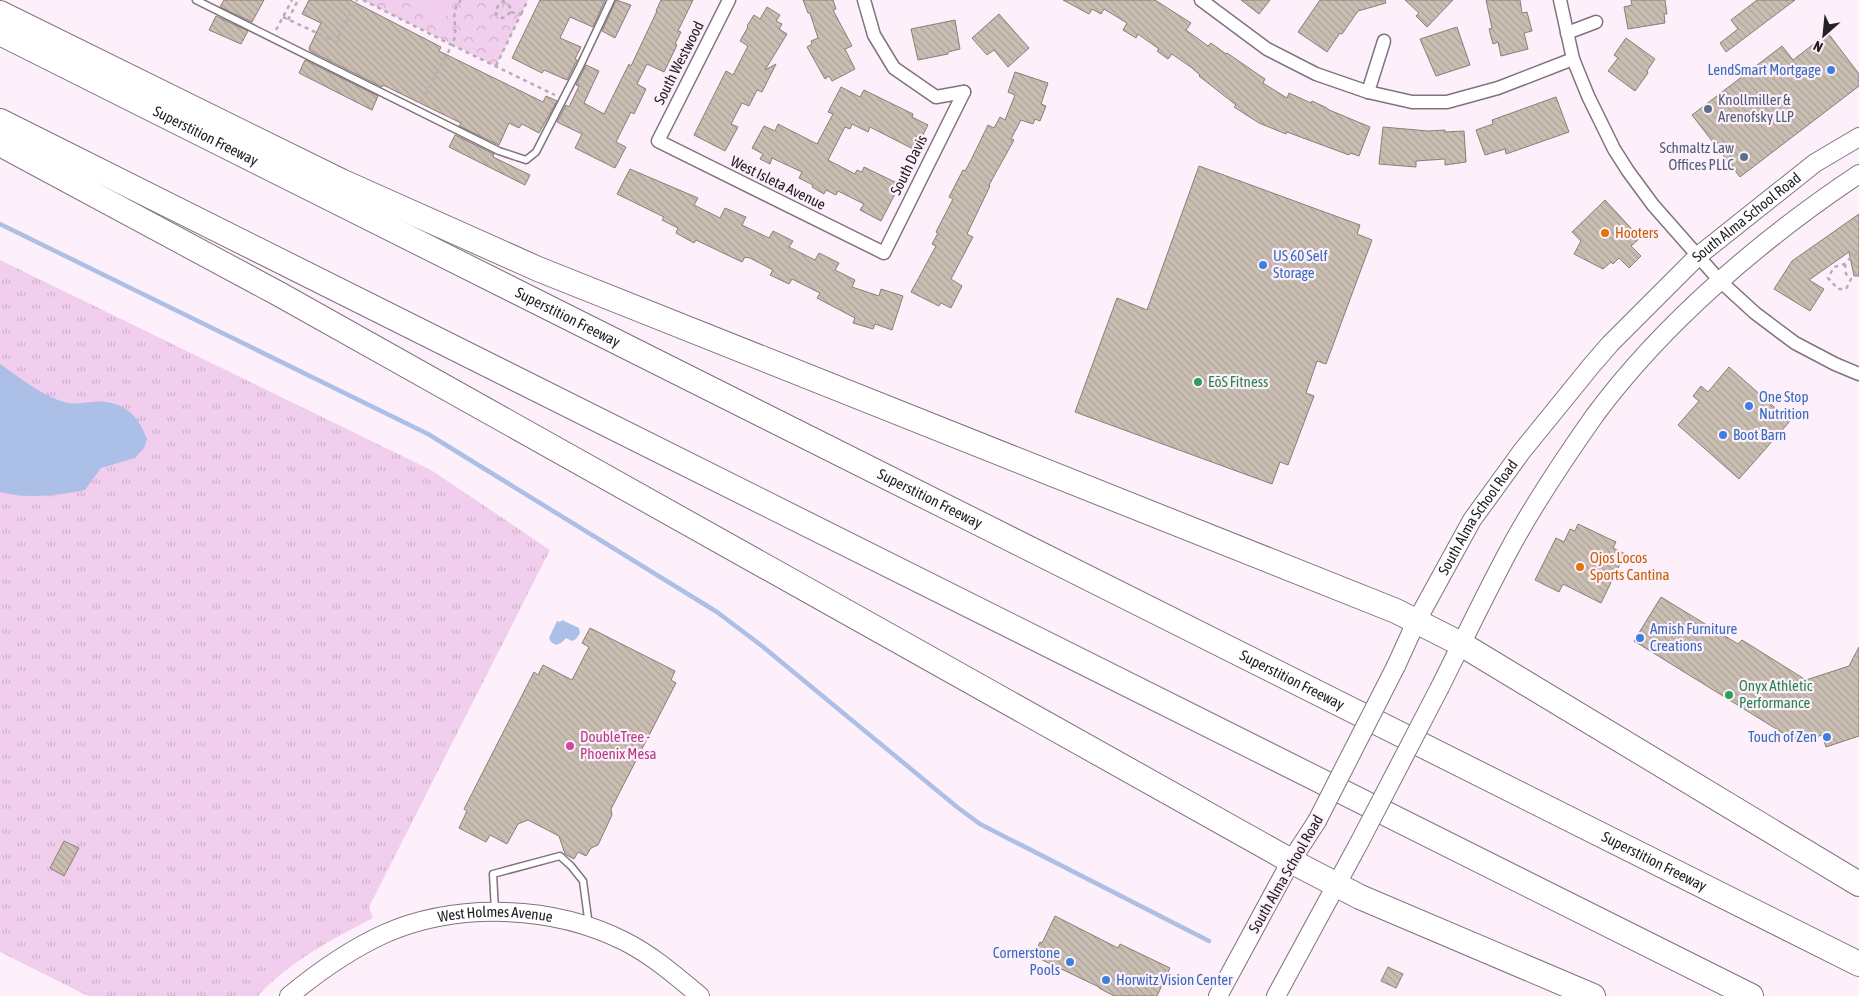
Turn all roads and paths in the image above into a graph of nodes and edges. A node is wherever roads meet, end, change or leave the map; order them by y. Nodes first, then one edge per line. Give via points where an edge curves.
1 (196, 0) edge
2 (292, 0) edge
3 (298, 0) edge
4 (357, 0) edge
5 (363, 0) edge
6 (461, 0) edge
7 (528, 0) edge
8 (611, 0) edge
9 (729, 0) edge
10 (864, 0) edge
11 (1201, 0) edge
12 (1560, 0) edge
13 (503, 2) edge
14 (510, 12) junction
15 (0, 13) edge
16 (522, 14) junction
17 (283, 17) junction
18 (288, 20) junction
19 (1596, 22) dead end
20 (0, 33) edge
21 (1568, 33) junction
22 (272, 38) junction
23 (1384, 41) dead end
24 (452, 45) junction
25 (1573, 59) junction
26 (496, 66) junction
27 (1368, 92) junction
28 (563, 99) junction
29 (416, 110) junction
30 (0, 121) edge
31 (1859, 136) edge
32 (658, 141) joint
33 (0, 144) edge
34 (1859, 174) edge
35 (884, 253) joint
36 (1859, 253) edge
37 (1698, 256) junction
38 (1845, 264) junction
39 (1720, 281) junction
40 (1859, 374) edge
41 (1416, 622) junction
42 (1461, 644) junction
43 (1291, 861) junction
44 (1338, 884) junction
45 (1859, 884) edge
46 (495, 913) junction
47 (589, 927) junction
48 (1859, 964) edge
49 (289, 996) edge
50 (700, 996) edge
51 (1218, 996) edge
52 (1276, 996) edge
53 (1593, 996) edge
54 (1751, 996) edge

1 - 22 lane
2 - 17 path
3 - 18 path
4 - 18 path via 336,42
5 - 24 path
6 - 24 path via 454,13 457,32
7 - 16 path
8 - 28 lane
9 - 32 street, South Westwood
10 - 35 street, South Davis via 874,35 894,68 936,97 964,92
11 - 27 street via 1267,49 1316,74
12 - 21 street
13 - 14 path
13 - 14 path via 497,6 496,14 506,18
14 - 16 path
15 - 41 highway via 333,177 538,269 1396,611
16 - 26 path
17 - 18 path
17 - 22 path
19 - 21 street
20 - 48 highway, Superstition Freeway
21 - 25 street
22 - 29 lane
23 - 27 street
24 - 26 path
24 - 29 path
25 - 27 street via 1498,88 1447,102 1412,102
25 - 37 street via 1608,139 1624,165 1653,205
26 - 28 path
28 - 29 lane via 536,152 526,160 499,151
30 - 54 highway
31 - 37 main road, South Alma School Road via 1815,164
32 - 35 street, West Isleta Avenue
33 - 43 highway via 279,294
34 - 39 main road via 1824,197
36 - 38 path
37 - 39 street
37 - 41 main road, South Alma School Road via 1610,344 1517,458 1472,520
38 - 38 path via 1834,267 1828,278 1838,289 1846,289 1851,279 1846,274
39 - 40 street via 1795,343
39 - 42 main road via 1649,351 1596,415 1521,529
41 - 42 highway
41 - 43 main road, South Alma School Road, bridge via 1317,822
42 - 44 main road, bridge
42 - 45 highway
43 - 44 highway
43 - 51 main road, South Alma School Road
44 - 52 main road
44 - 53 highway
46 - 47 main road, West Holmes Avenue via 534,915
46 - 47 lane via 493,874 560,856 583,882
46 - 49 main road, West Holmes Avenue via 432,919 384,934 340,958
47 - 50 main road, West Holmes Avenue via 625,942 665,967

